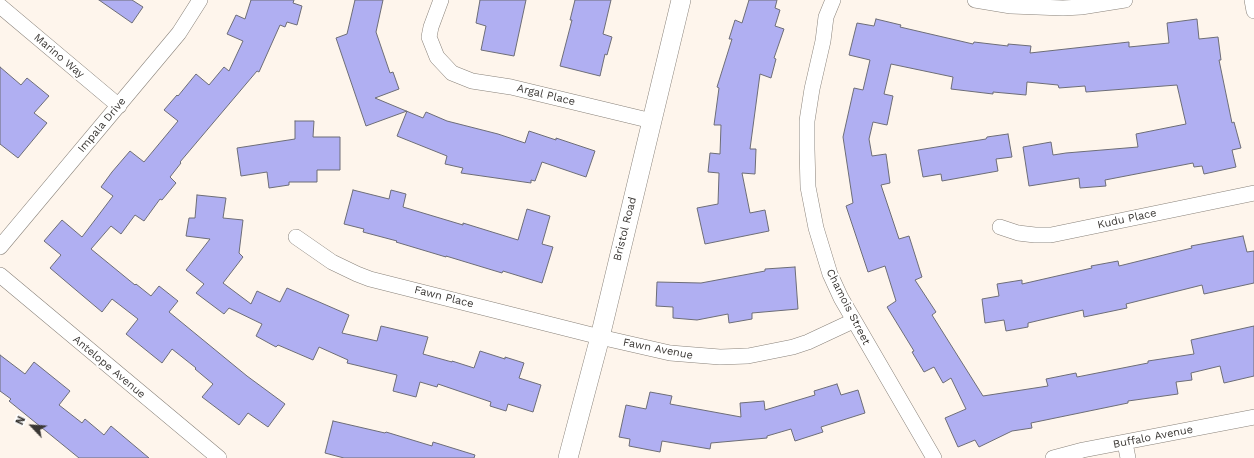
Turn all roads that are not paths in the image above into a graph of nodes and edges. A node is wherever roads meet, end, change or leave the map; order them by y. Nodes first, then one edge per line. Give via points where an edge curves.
1 (200, 0) edge
2 (441, 0) edge
3 (681, 0) edge
4 (833, 0) edge
5 (975, 0) edge
6 (1125, 0) edge
7 (1252, 0) edge
8 (0, 6) edge
9 (1254, 11) edge
10 (119, 106) junction
11 (652, 121) junction
12 (1254, 193) edge
13 (1000, 227) dead end
14 (296, 238) dead end
15 (0, 247) edge
16 (0, 276) edge
17 (853, 321) junction
18 (600, 337) junction
19 (1254, 417) edge
20 (1125, 443) junction
21 (219, 458) edge
22 (568, 458) edge
23 (934, 458) edge
24 (1052, 458) edge
25 (1128, 458) edge

1 - 10 street, Impala Drive via 179,33
2 - 11 street, Argal Place via 429,37 437,58 452,73 472,81 511,86
3 - 11 street, Bristol Road
4 - 17 street, Chamois Street via 826,17 809,105 808,187 824,258
5 - 6 street via 1011,6 1063,8
7 - 9 street
8 - 10 street, Marino Way
10 - 15 street, Impala Drive
11 - 18 street, Bristol Road
12 - 13 street, Kudu Place via 1051,235 1035,235
14 - 18 street, Fawn Place via 332,262 370,279
16 - 21 street, Antelope Avenue
17 - 18 street, Fawn Avenue via 793,346 733,358 670,353
17 - 23 street, Chamois Street
18 - 22 street, Bristol Road
19 - 20 street, Buffalo Avenue
20 - 24 street, Buffalo Avenue
20 - 25 street

